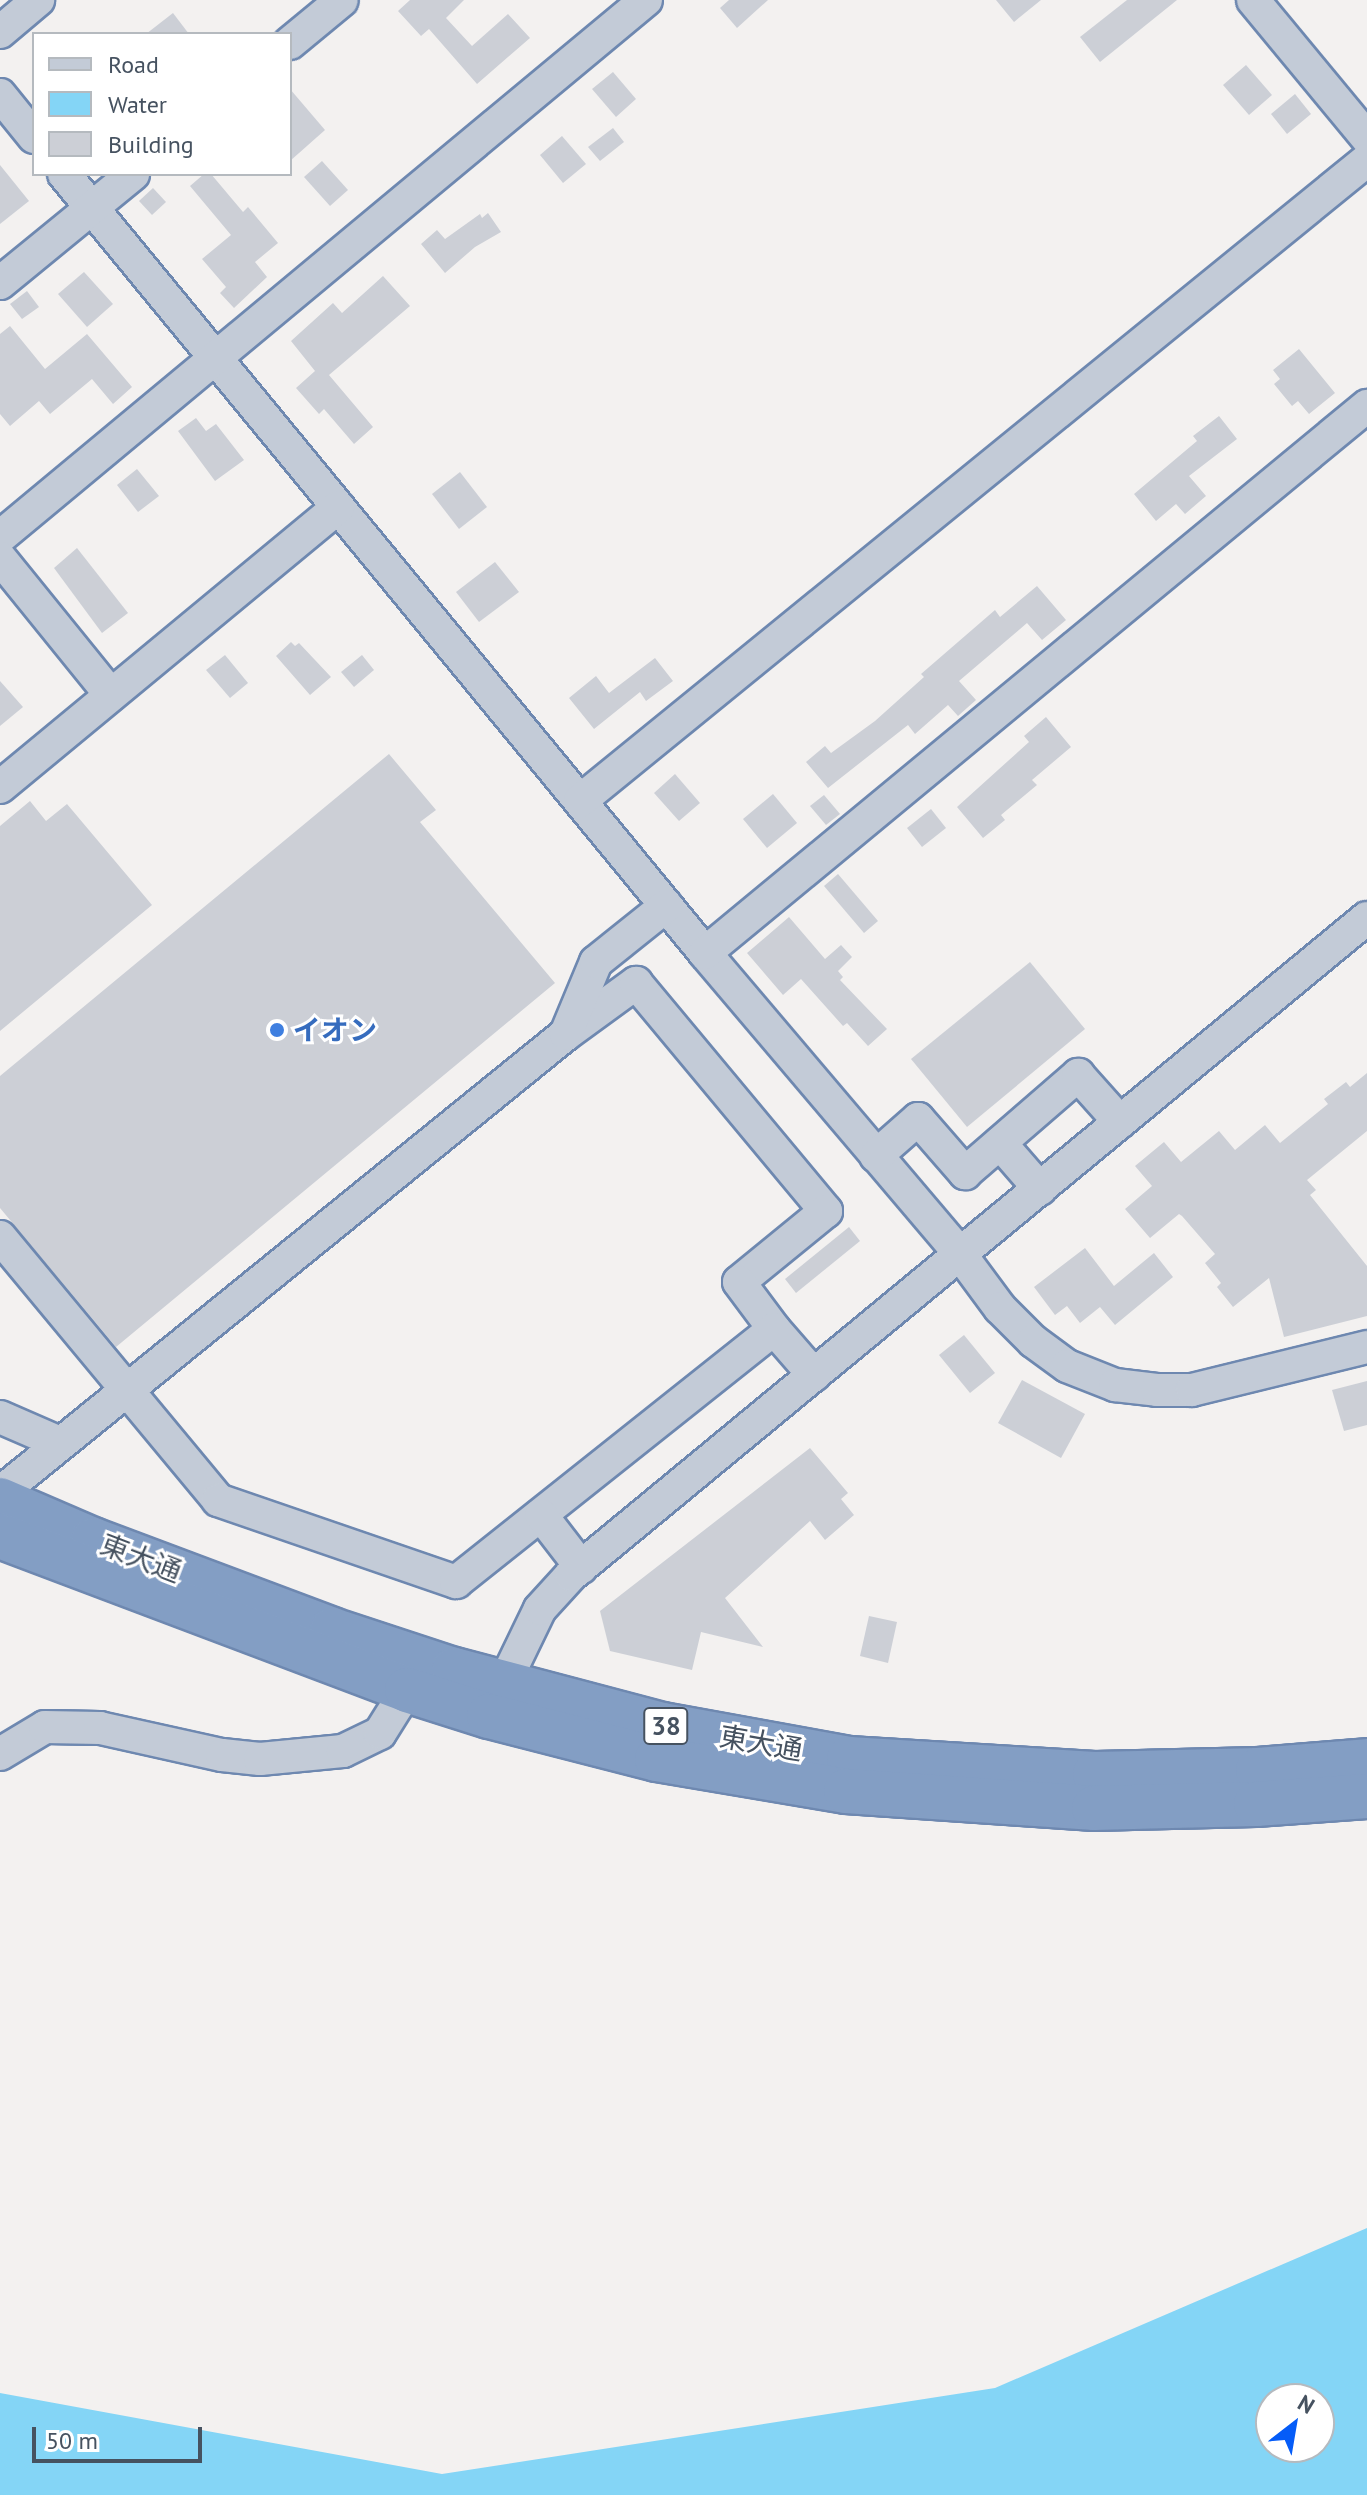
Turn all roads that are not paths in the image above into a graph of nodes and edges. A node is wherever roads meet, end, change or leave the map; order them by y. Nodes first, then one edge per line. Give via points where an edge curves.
1 (38, 0) edge
2 (342, 0) edge
3 (646, 0) edge
4 (1253, 0) edge
5 (0, 32) edge
6 (292, 41) edge
7 (0, 95) edge
8 (32, 135) edge
9 (1367, 138) edge
10 (1367, 160) edge
11 (66, 176) edge
12 (131, 176) edge
13 (92, 208) junction
14 (0, 283) edge
15 (215, 358) junction
16 (1367, 406) edge
17 (338, 507) junction
18 (0, 537) edge
19 (0, 558) edge
20 (111, 695) junction
21 (0, 787) edge
22 (580, 801) junction
23 (666, 906) junction
24 (1367, 918) edge
25 (705, 953) junction
26 (566, 1034) junction
27 (1120, 1122) junction
28 (1000, 1143) junction
29 (876, 1156) junction
30 (1040, 1189) junction
31 (0, 1237) edge
32 (960, 1254) junction
33 (774, 1329) junction
34 (1367, 1347) edge
35 (814, 1375) junction
36 (126, 1388) junction
37 (0, 1417) edge
38 (60, 1443) junction
39 (0, 1493) edge
40 (0, 1500) edge
41 (541, 1515) junction
42 (0, 1536) edge
43 (581, 1567) junction
44 (407, 1690) junction
45 (496, 1700) junction
46 (0, 1754) edge
47 (1367, 1761) edge
48 (1367, 1796) edge

1 - 5 street
2 - 6 street
3 - 15 street
4 - 9 street
7 - 8 street
10 - 22 street
11 - 13 street
12 - 13 street
13 - 14 street
13 - 15 street
15 - 17 street
15 - 18 street
16 - 25 street
17 - 20 street
17 - 22 street
19 - 20 street
20 - 21 street
22 - 23 street
23 - 25 street
23 - 26 street via 596,962
24 - 27 street
25 - 29 street
26 - 33 street via 636,983 826,1211 739,1282
26 - 36 street
27 - 28 street via 1078,1075
27 - 30 street
28 - 29 street via 965,1173 918,1119
28 - 30 street
29 - 32 street
30 - 32 street
31 - 36 street
32 - 34 street via 1000,1308 1033,1341 1067,1366 1115,1385 1192,1390
32 - 35 street
33 - 35 street
33 - 41 street
35 - 43 street
36 - 38 street
36 - 41 street via 218,1500 456,1582
37 - 38 street
38 - 39 street
40 - 45 highway, 東大通 / 38
41 - 43 street
42 - 44 highway, 東大通 / 38
43 - 45 street via 540,1609
44 - 45 highway, 東大通 / 38
44 - 46 street via 380,1733 343,1751 260,1759 100,1728 45,1727
45 - 47 highway, 東大通 / 38 via 849,1759 1095,1774
45 - 48 highway, 東大通 / 38 via 657,1759 846,1791 1094,1808

